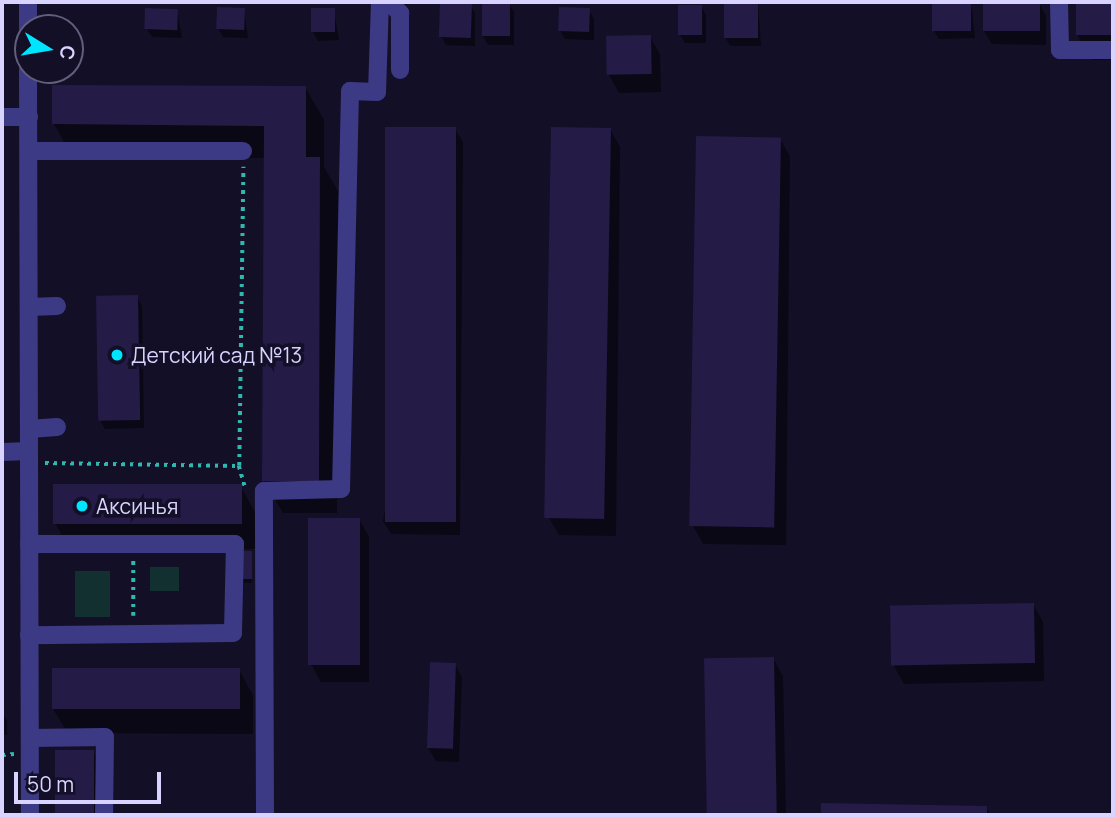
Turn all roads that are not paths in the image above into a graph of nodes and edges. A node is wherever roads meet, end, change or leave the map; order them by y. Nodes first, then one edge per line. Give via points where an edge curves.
1 (380, 2) edge
2 (389, 2) edge
3 (1059, 2) edge
4 (1113, 50) edge
5 (400, 70) dead end
6 (29, 84) edge
7 (2, 117) edge
8 (29, 117) junction
9 (29, 151) junction
10 (243, 151) road end
11 (57, 306) dead end
12 (29, 307) junction
13 (57, 428) dead end
14 (29, 429) junction
15 (2, 452) edge
16 (29, 457) junction
17 (29, 544) junction
18 (29, 635) junction
19 (30, 738) junction
20 (30, 815) edge
21 (104, 815) edge
22 (265, 815) edge

1 - 22 street via 376,92 350,91 341,489 264,491
2 - 5 street via 400,13
3 - 4 street via 1059,50
6 - 8 street
7 - 8 street
8 - 9 street
9 - 10 street
9 - 12 street
11 - 12 street
12 - 14 street
13 - 14 street
14 - 16 street
15 - 16 street
16 - 17 street
17 - 18 street
17 - 18 street via 234,544 233,633
18 - 19 street
19 - 20 street
19 - 21 street via 105,737

